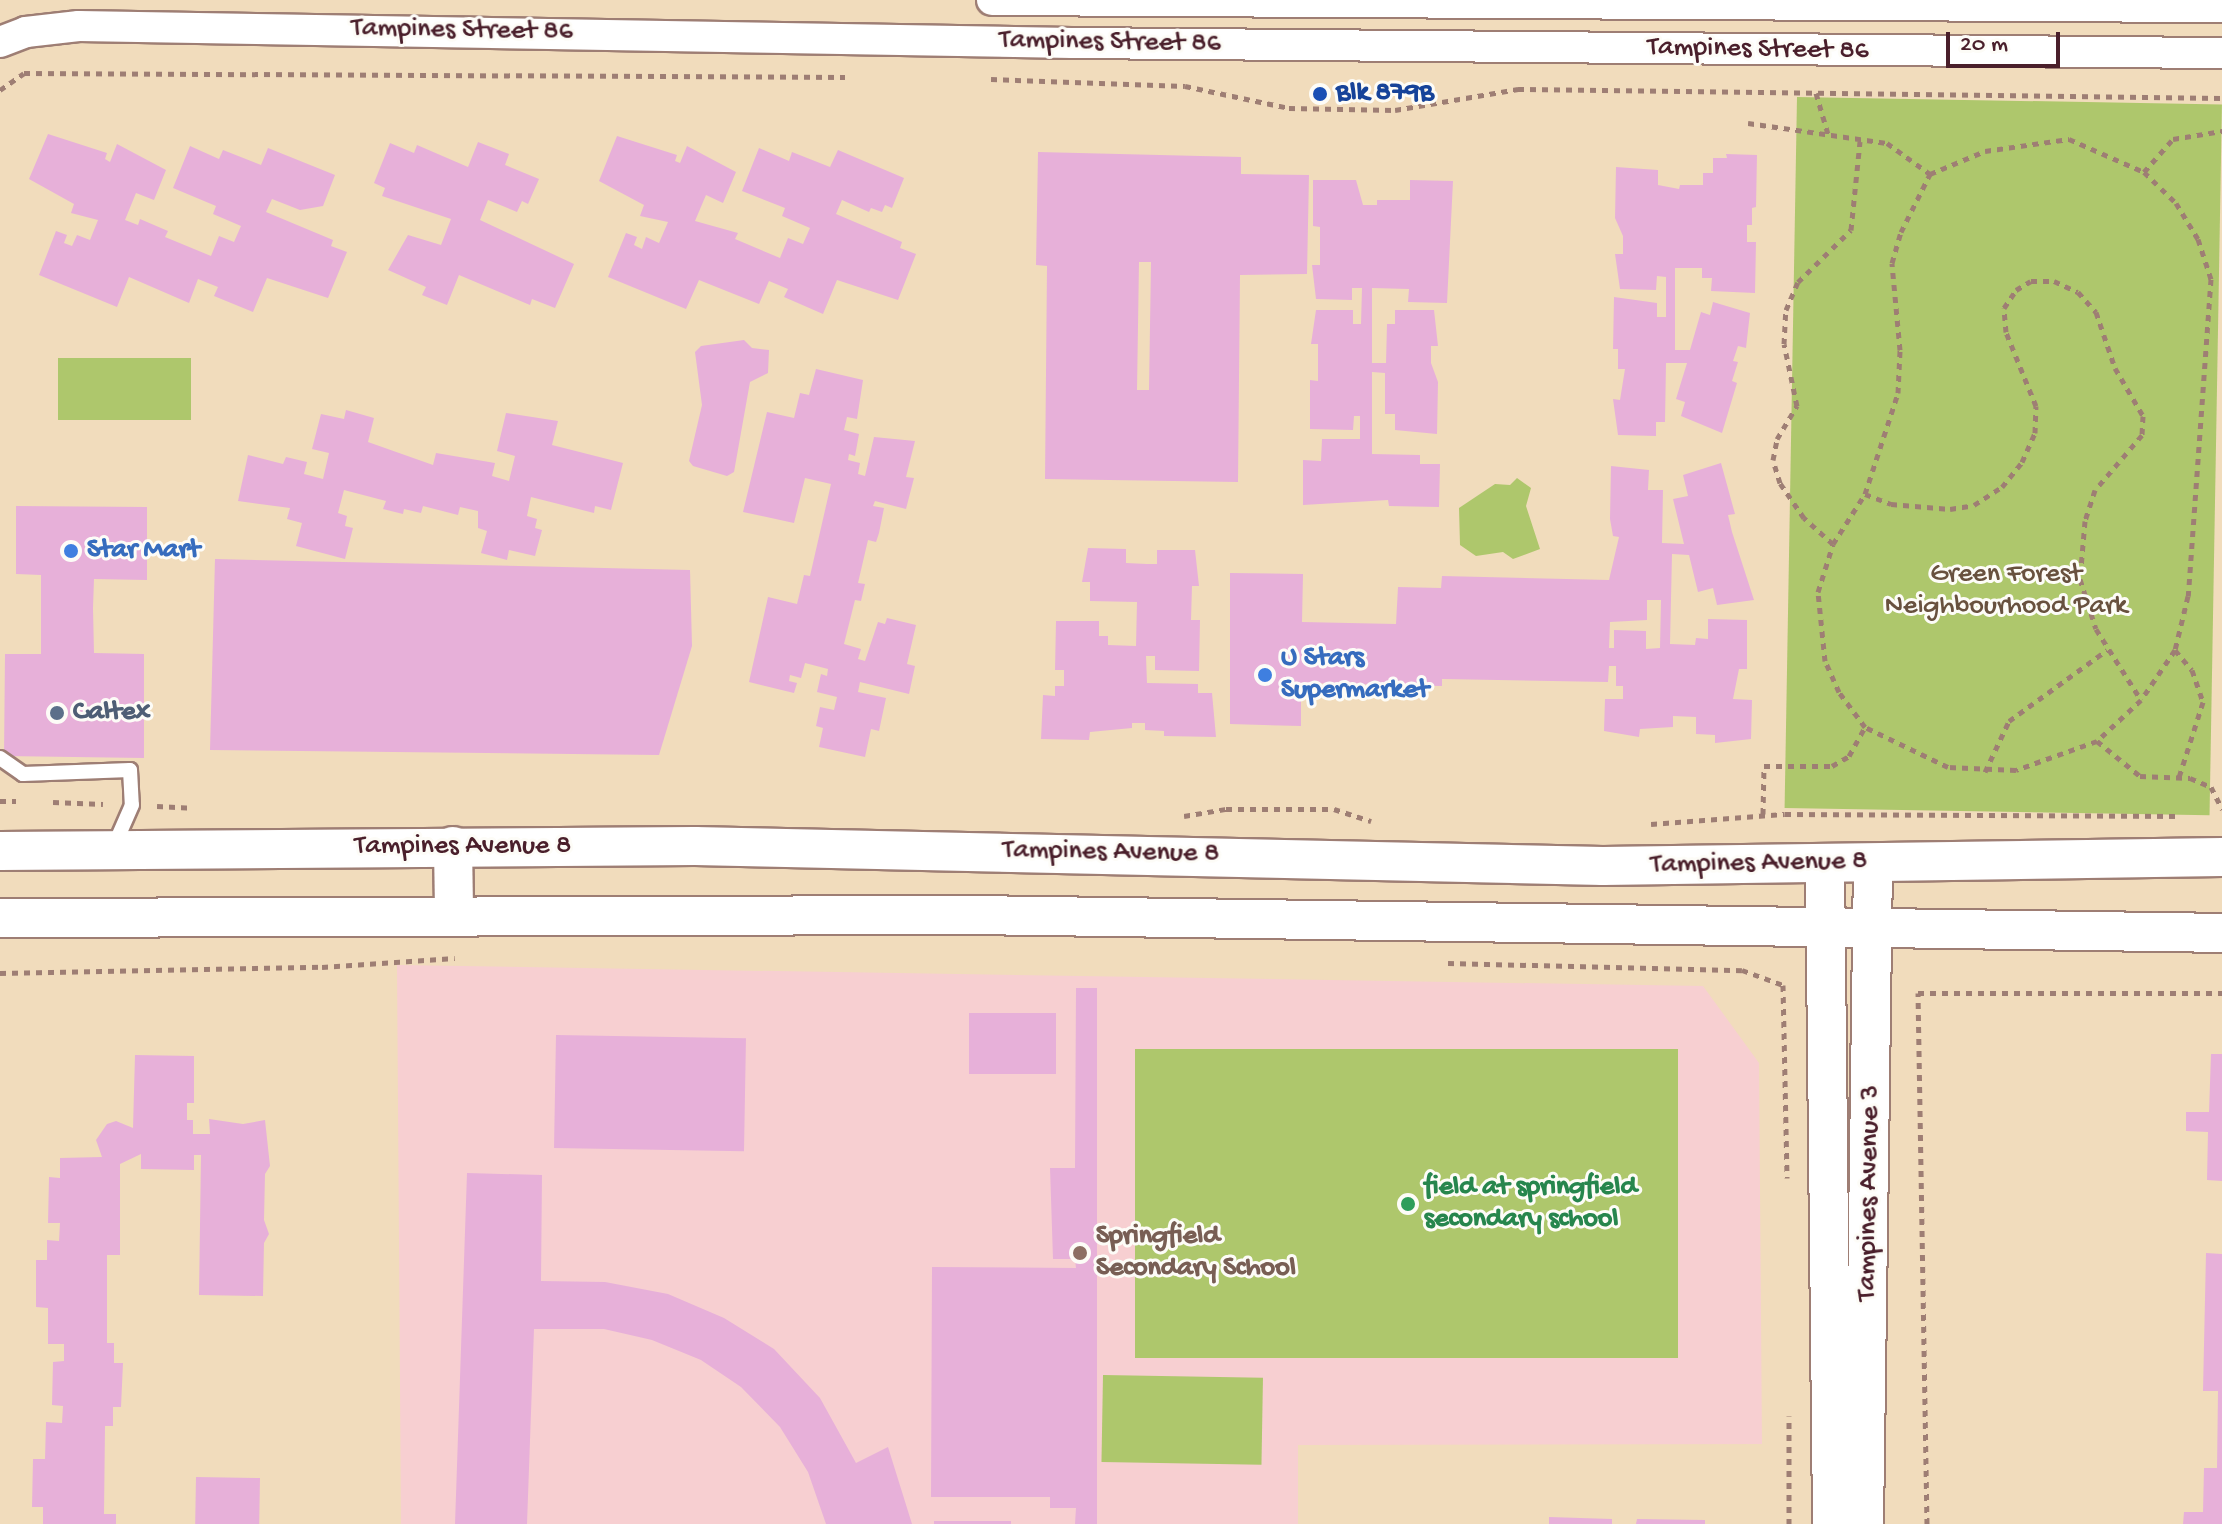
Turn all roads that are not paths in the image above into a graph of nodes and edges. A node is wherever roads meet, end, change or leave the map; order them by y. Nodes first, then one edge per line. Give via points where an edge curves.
1 (992, 0) edge
2 (2222, 7) edge
3 (0, 42) edge
4 (2222, 53) edge
5 (0, 758) edge
6 (453, 846) junction
7 (0, 851) edge
8 (110, 852) junction
9 (2222, 857) edge
10 (1825, 863) junction
11 (1873, 863) junction
12 (454, 913) junction
13 (0, 918) edge
14 (1825, 930) junction
15 (1874, 931) junction
16 (2222, 933) edge
17 (1832, 1524) edge
18 (1864, 1524) edge

1 - 2 street, Tampines Street 86
3 - 4 street, Tampines Street 86 via 26,32 79,26 1072,43
5 - 8 lane via 23,774 130,770 132,805 124,832
6 - 8 street, Tampines Avenue 8
6 - 10 street, Tampines Avenue 8 via 1265,856 1589,866
6 - 12 street
7 - 8 street, Tampines Avenue 8
9 - 11 street, Tampines Avenue 8
10 - 11 street, Tampines Avenue 8
10 - 14 street, Tampines Avenue 3
11 - 15 street, Tampines Avenue 3
12 - 13 street
12 - 14 street via 1383,918
14 - 15 street
14 - 17 street, Tampines Avenue 3
15 - 16 street
15 - 18 street, Tampines Avenue 3

